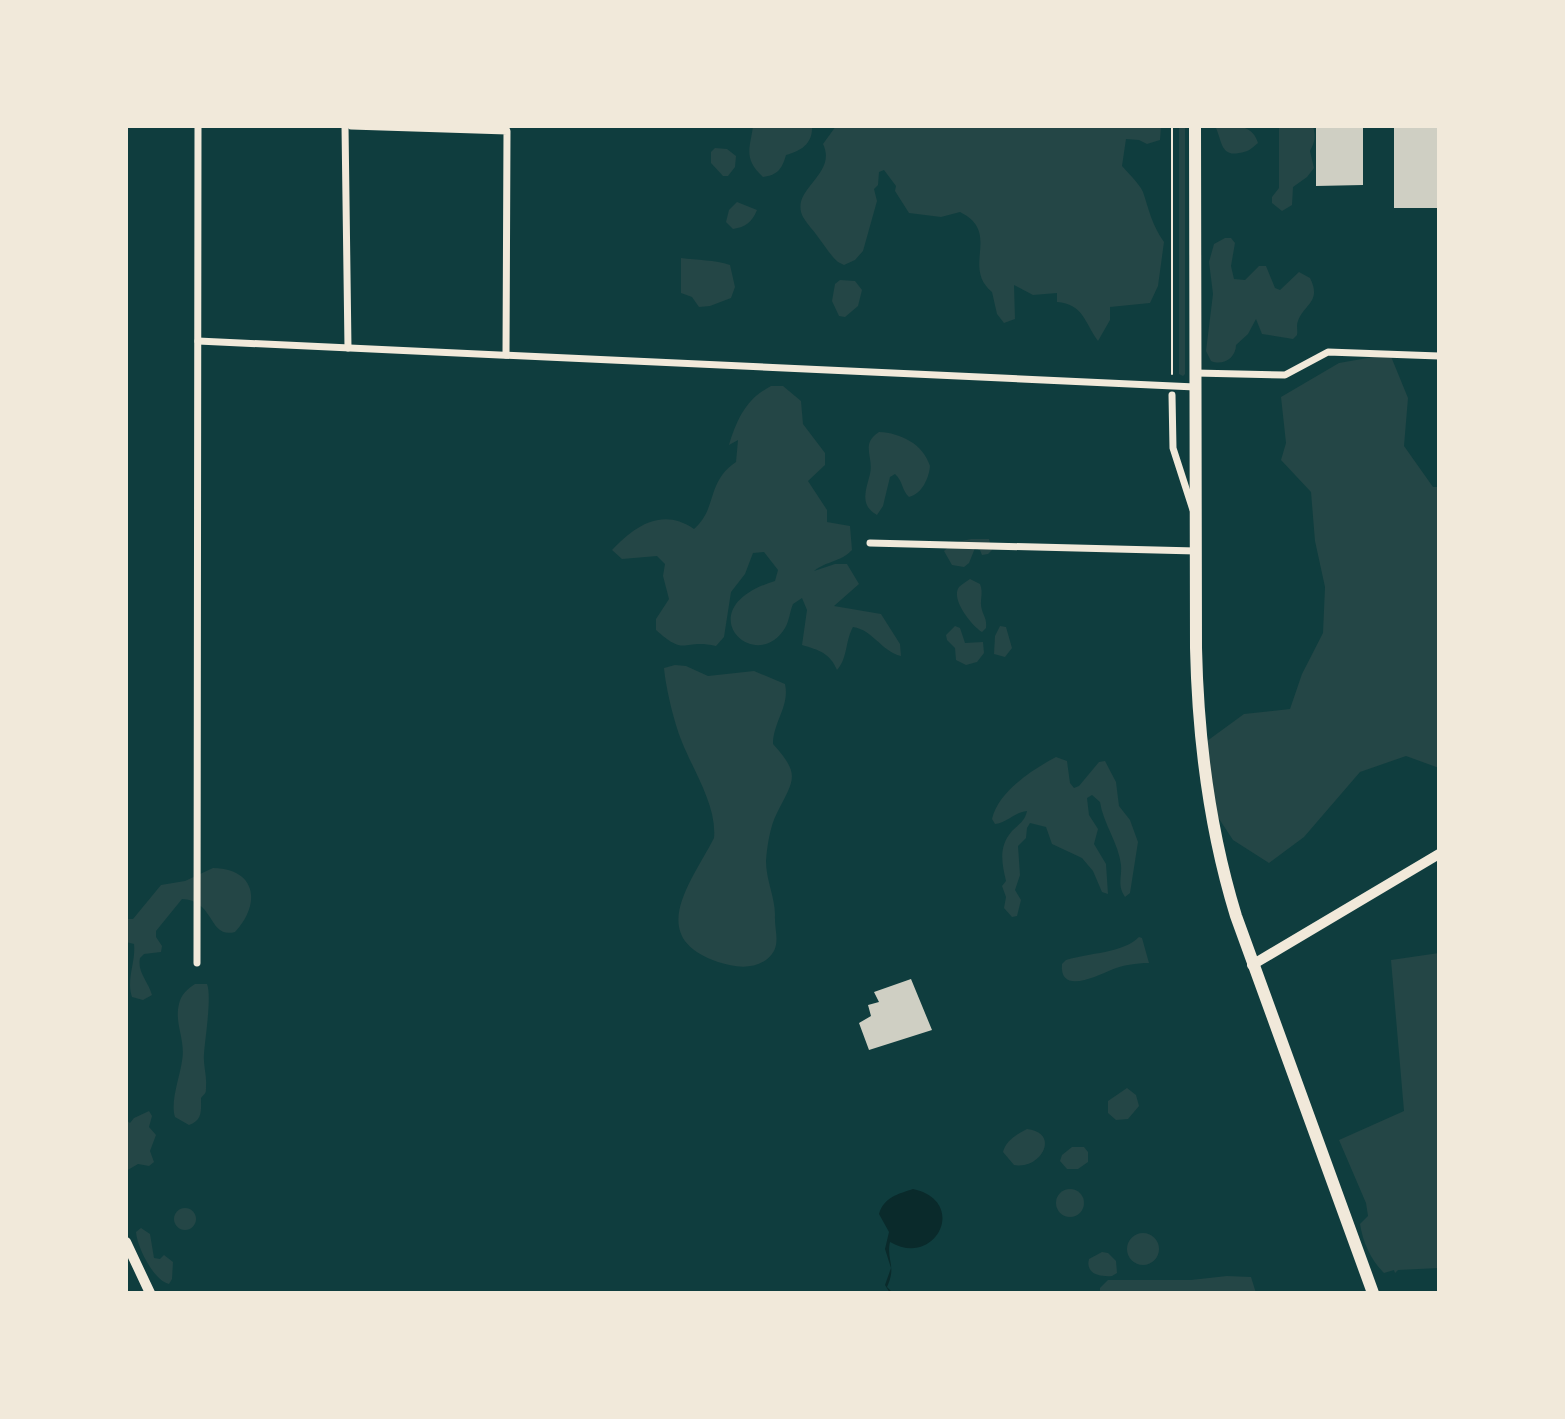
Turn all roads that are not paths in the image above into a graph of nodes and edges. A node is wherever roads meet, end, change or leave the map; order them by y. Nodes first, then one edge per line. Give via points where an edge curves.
1 (198, 126) edge
2 (348, 126) edge
3 (1195, 126) edge
4 (198, 341) junction
5 (348, 348) junction
6 (506, 355) junction
7 (1439, 356) edge
8 (1195, 373) junction
9 (1195, 387) junction
10 (1172, 390) junction
11 (1196, 520) junction
12 (870, 543) dead end
13 (1196, 551) junction
14 (1439, 854) edge
15 (197, 963) dead end
16 (1252, 965) junction
17 (126, 1242) edge
18 (150, 1293) edge
19 (1373, 1293) edge

1 - 4 street
2 - 5 street
2 - 6 street via 507,131
3 - 8 main road
4 - 5 street
4 - 15 street
5 - 6 street
6 - 10 street
7 - 8 street via 1328,352 1285,375
8 - 9 main road
9 - 10 street
9 - 11 main road
10 - 11 street via 1173,448
11 - 13 main road
12 - 13 street
13 - 16 main road via 1196,676 1208,802 1220,863
14 - 16 main road
16 - 19 main road
17 - 18 main road

